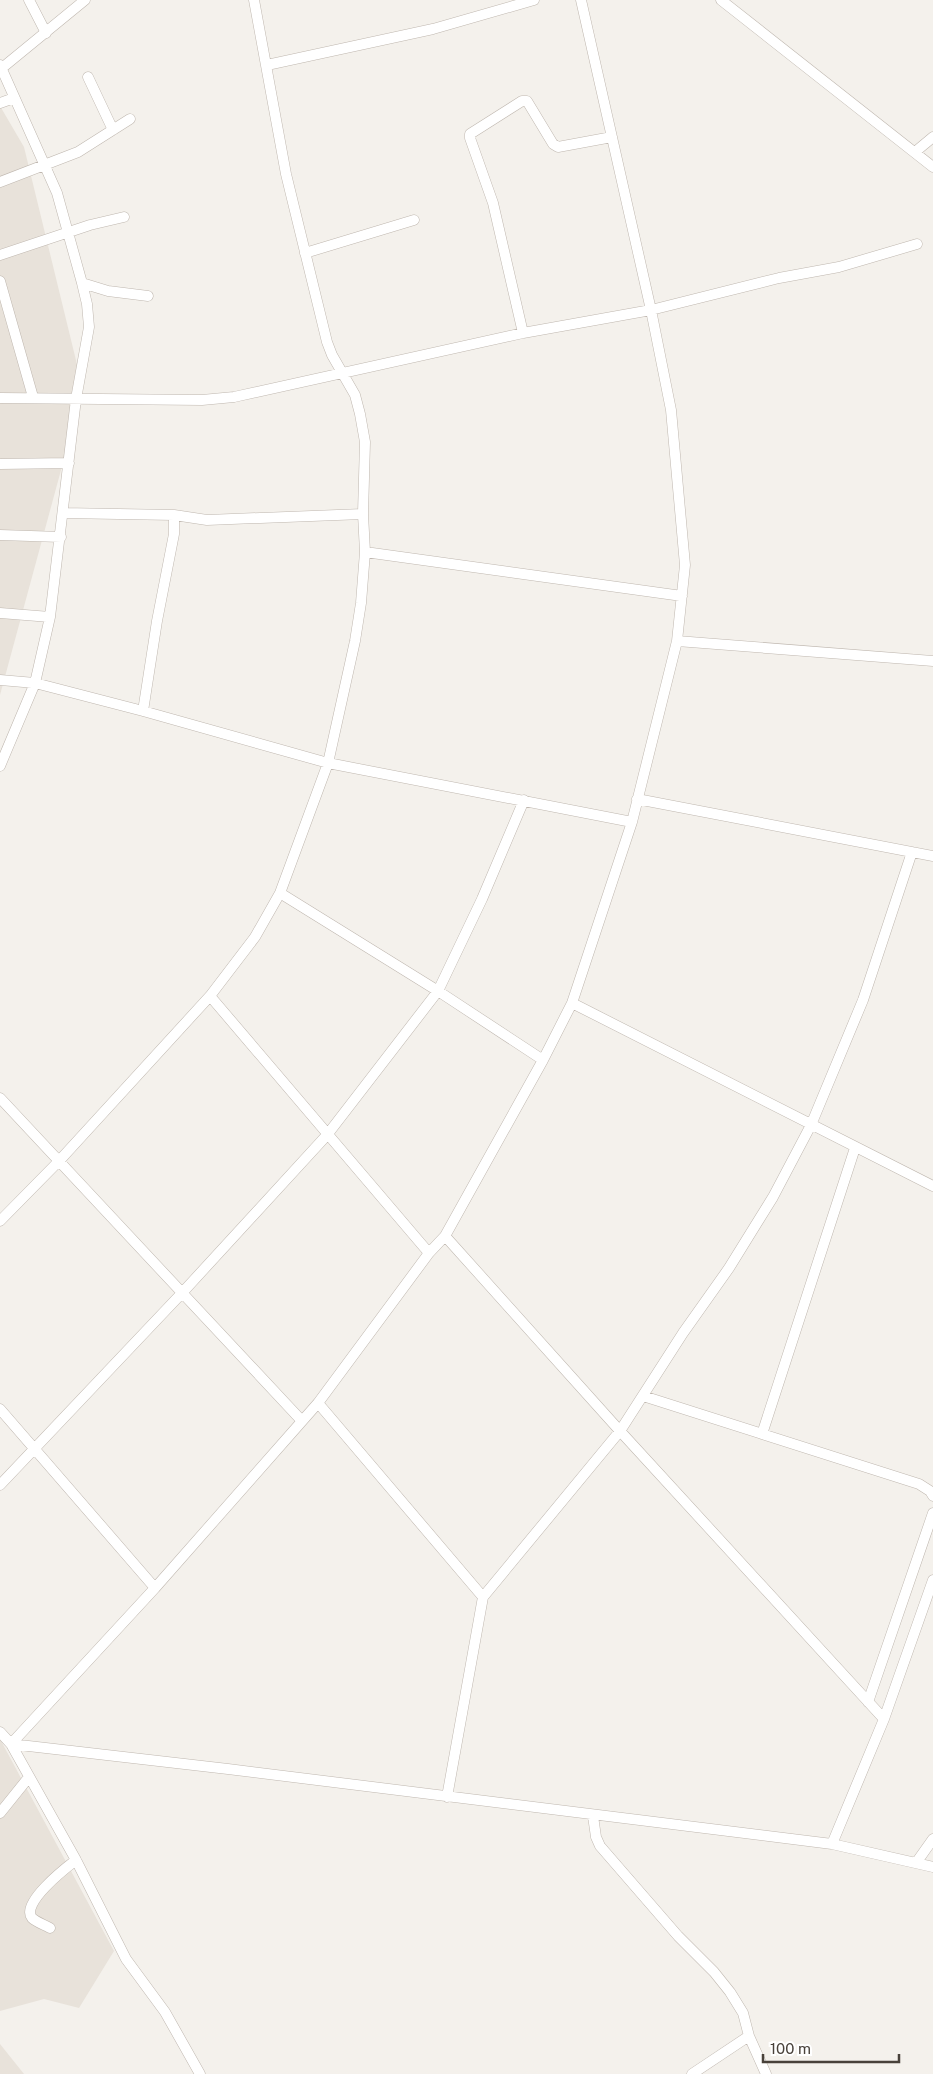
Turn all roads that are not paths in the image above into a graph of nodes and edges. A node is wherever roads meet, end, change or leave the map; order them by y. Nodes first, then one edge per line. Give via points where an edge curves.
1 (29, 0) edge
2 (86, 0) edge
3 (254, 0) edge
4 (534, 0) edge
5 (581, 0) edge
6 (721, 0) edge
7 (46, 33) junction
8 (267, 65) junction
9 (1, 66) edge
10 (88, 77) dead end
11 (14, 98) junction
12 (0, 103) edge
13 (130, 119) dead end
14 (113, 130) junction
15 (612, 137) junction
16 (933, 137) edge
17 (915, 152) junction
18 (45, 164) junction
19 (933, 167) edge
20 (0, 182) edge
21 (124, 216) dead end
22 (414, 220) dead end
23 (68, 233) junction
24 (918, 244) dead end
25 (305, 253) junction
26 (0, 255) edge
27 (0, 281) edge
28 (82, 283) junction
29 (148, 296) dead end
30 (652, 310) junction
31 (523, 333) junction
32 (342, 372) junction
33 (33, 397) junction
34 (0, 398) edge
35 (76, 400) junction
36 (68, 463) junction
37 (0, 464) edge
38 (63, 513) junction
39 (363, 514) junction
40 (174, 515) junction
41 (0, 536) edge
42 (61, 537) junction
43 (365, 552) junction
44 (682, 596) junction
45 (0, 613) edge
46 (50, 617) junction
47 (677, 640) junction
48 (933, 661) edge
49 (0, 680) edge
50 (35, 683) junction
51 (143, 711) junction
52 (328, 763) junction
53 (0, 766) edge
54 (637, 799) junction
55 (524, 800) junction
56 (632, 822) junction
57 (912, 852) junction
58 (933, 856) edge
59 (280, 893) junction
60 (438, 991) junction
61 (210, 996) junction
62 (572, 1003) junction
63 (543, 1060) junction
64 (0, 1098) edge
65 (811, 1125) junction
66 (327, 1135) junction
67 (854, 1148) junction
68 (59, 1161) junction
69 (933, 1186) edge
70 (0, 1221) edge
71 (445, 1236) junction
72 (429, 1253) junction
73 (182, 1293) junction
74 (643, 1396) junction
75 (318, 1403) junction
76 (0, 1409) edge
77 (302, 1421) junction
78 (620, 1431) junction
79 (762, 1434) junction
80 (33, 1449) junction
81 (0, 1485) edge
82 (933, 1496) edge
83 (933, 1513) edge
84 (933, 1580) edge
85 (155, 1588) junction
86 (483, 1597) junction
87 (868, 1702) junction
88 (884, 1719) junction
89 (0, 1732) edge
90 (11, 1744) junction
91 (29, 1777) junction
92 (447, 1797) junction
93 (0, 1813) edge
94 (593, 1816) junction
95 (933, 1839) edge
96 (832, 1844) junction
97 (76, 1860) junction
98 (916, 1863) junction
99 (933, 1867) edge
100 (50, 1928) dead end
101 (749, 2036) junction
102 (200, 2074) edge
103 (692, 2074) edge
104 (766, 2074) edge

1 - 7 street
2 - 7 street
3 - 8 street
4 - 8 street via 434,29
5 - 15 street
6 - 17 street
7 - 9 street
8 - 25 street via 286,174
9 - 11 street
10 - 14 street
11 - 12 street
11 - 18 street
13 - 14 street
14 - 18 street via 78,152
15 - 30 street
15 - 31 street via 558,147 552,144 528,101 522,101 470,134 493,203
16 - 17 street
17 - 19 street
18 - 20 street
18 - 23 street
21 - 23 street
22 - 25 street
23 - 26 street
23 - 28 street
24 - 30 street via 839,267 780,278
25 - 32 street via 327,342
27 - 33 street
28 - 29 street
28 - 35 street via 88,327
30 - 31 street
30 - 44 street via 671,410 684,565
31 - 32 street
32 - 35 street via 234,397
32 - 39 street via 355,395 365,442
33 - 34 street
33 - 35 street
35 - 36 street
36 - 37 street
36 - 38 street
38 - 40 street
38 - 42 street
39 - 40 street via 206,520
39 - 43 street
40 - 51 street via 174,534
41 - 42 street
42 - 46 street
43 - 44 street
43 - 52 street via 355,641
44 - 47 street
45 - 46 street
46 - 50 street
47 - 48 street
47 - 54 street
49 - 50 street
50 - 51 street
50 - 53 street
51 - 52 street
52 - 55 street
52 - 59 street
54 - 56 street
54 - 57 street
55 - 56 street
55 - 60 street
56 - 62 street
57 - 58 street
57 - 65 street via 864,1000
59 - 60 street
59 - 61 street via 255,937
60 - 63 street
60 - 66 street
61 - 66 street
61 - 68 street
62 - 63 street
62 - 65 street
63 - 71 street
64 - 68 street
65 - 67 street
65 - 74 street via 773,1197 729,1268
66 - 72 street
66 - 73 street
67 - 69 street
67 - 79 street
68 - 70 street
68 - 73 street
71 - 72 street
71 - 78 street
72 - 75 street
73 - 77 street
73 - 80 street
74 - 78 street
74 - 79 street
75 - 77 street
75 - 86 street
76 - 80 street
77 - 85 street
78 - 86 street
78 - 87 street
79 - 82 street via 919,1484
80 - 81 street
80 - 85 street
83 - 87 street
84 - 88 street
85 - 90 street
86 - 92 street
87 - 88 street
88 - 96 street
89 - 90 street
90 - 91 street
90 - 92 street
91 - 93 street
91 - 97 street
92 - 94 street
94 - 96 street
94 - 101 street via 600,1846 730,1992 743,2013
95 - 98 street
96 - 98 street
97 - 100 street via 48,1882 30,1913
97 - 102 street via 126,1959 165,2012
98 - 99 street
101 - 103 street
101 - 104 street

